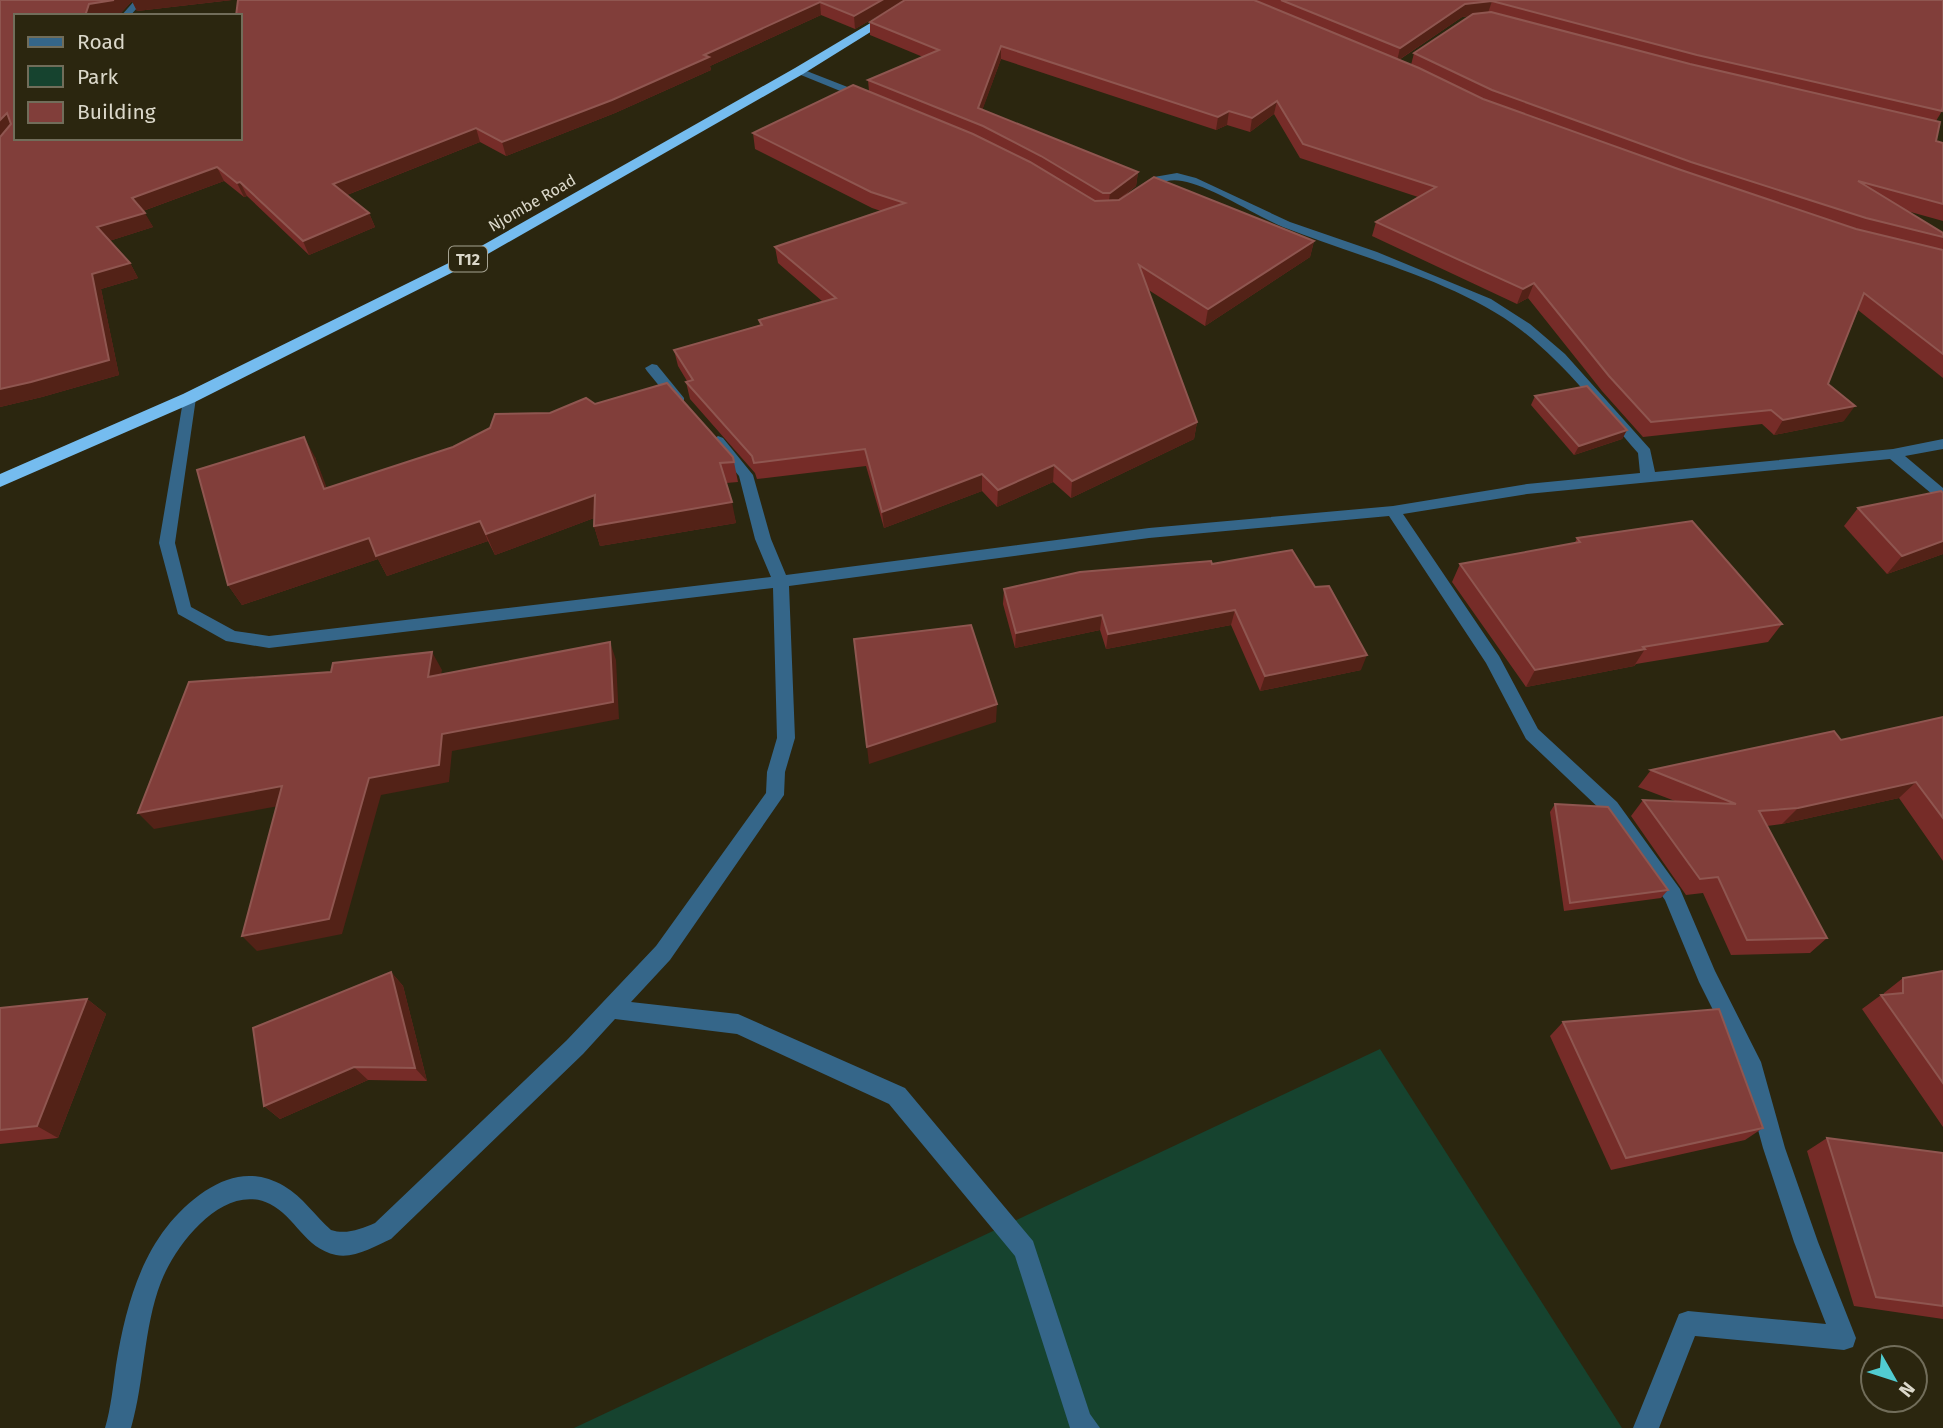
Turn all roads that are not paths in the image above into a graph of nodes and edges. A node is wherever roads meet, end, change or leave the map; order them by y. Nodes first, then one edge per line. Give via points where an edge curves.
1 (140, 0) edge
2 (917, 0) edge
3 (127, 14) edge
4 (799, 71) junction
5 (875, 102) edge
6 (1132, 197) edge
7 (652, 368) dead end
8 (189, 398) junction
9 (692, 414) edge
10 (710, 432) edge
11 (1943, 444) edge
12 (1893, 454) junction
13 (1648, 477) junction
14 (0, 481) edge
15 (1943, 496) edge
16 (1393, 511) junction
17 (781, 581) junction
18 (609, 1009) junction
19 (118, 1428) edge
20 (1087, 1428) edge
21 (1646, 1428) edge

1 - 3 street
2 - 4 highway, Njombe Road / T12
4 - 5 street
4 - 8 highway, Njombe Road / T12 via 474,256
6 - 13 street via 1164,176 1178,176 1286,224 1487,302 1560,357 1645,452
7 - 9 street
8 - 14 highway, Njombe Road / T12
8 - 17 street via 167,543 184,610 232,637 269,642
10 - 17 street via 747,475 763,539
11 - 12 street
12 - 13 street
12 - 15 street
13 - 16 street via 1527,489
16 - 17 street via 1149,533
16 - 21 street via 1493,660 1532,734 1610,807 1673,895 1706,975 1751,1062 1774,1149 1844,1338 1688,1323
17 - 18 street via 786,738 775,795 663,953
18 - 19 street via 575,1048 383,1231 363,1242 345,1245 322,1240 298,1212 268,1190 240,1186 183,1220 163,1248 146,1289
18 - 20 street via 738,1024 897,1096 1025,1250 1080,1422

